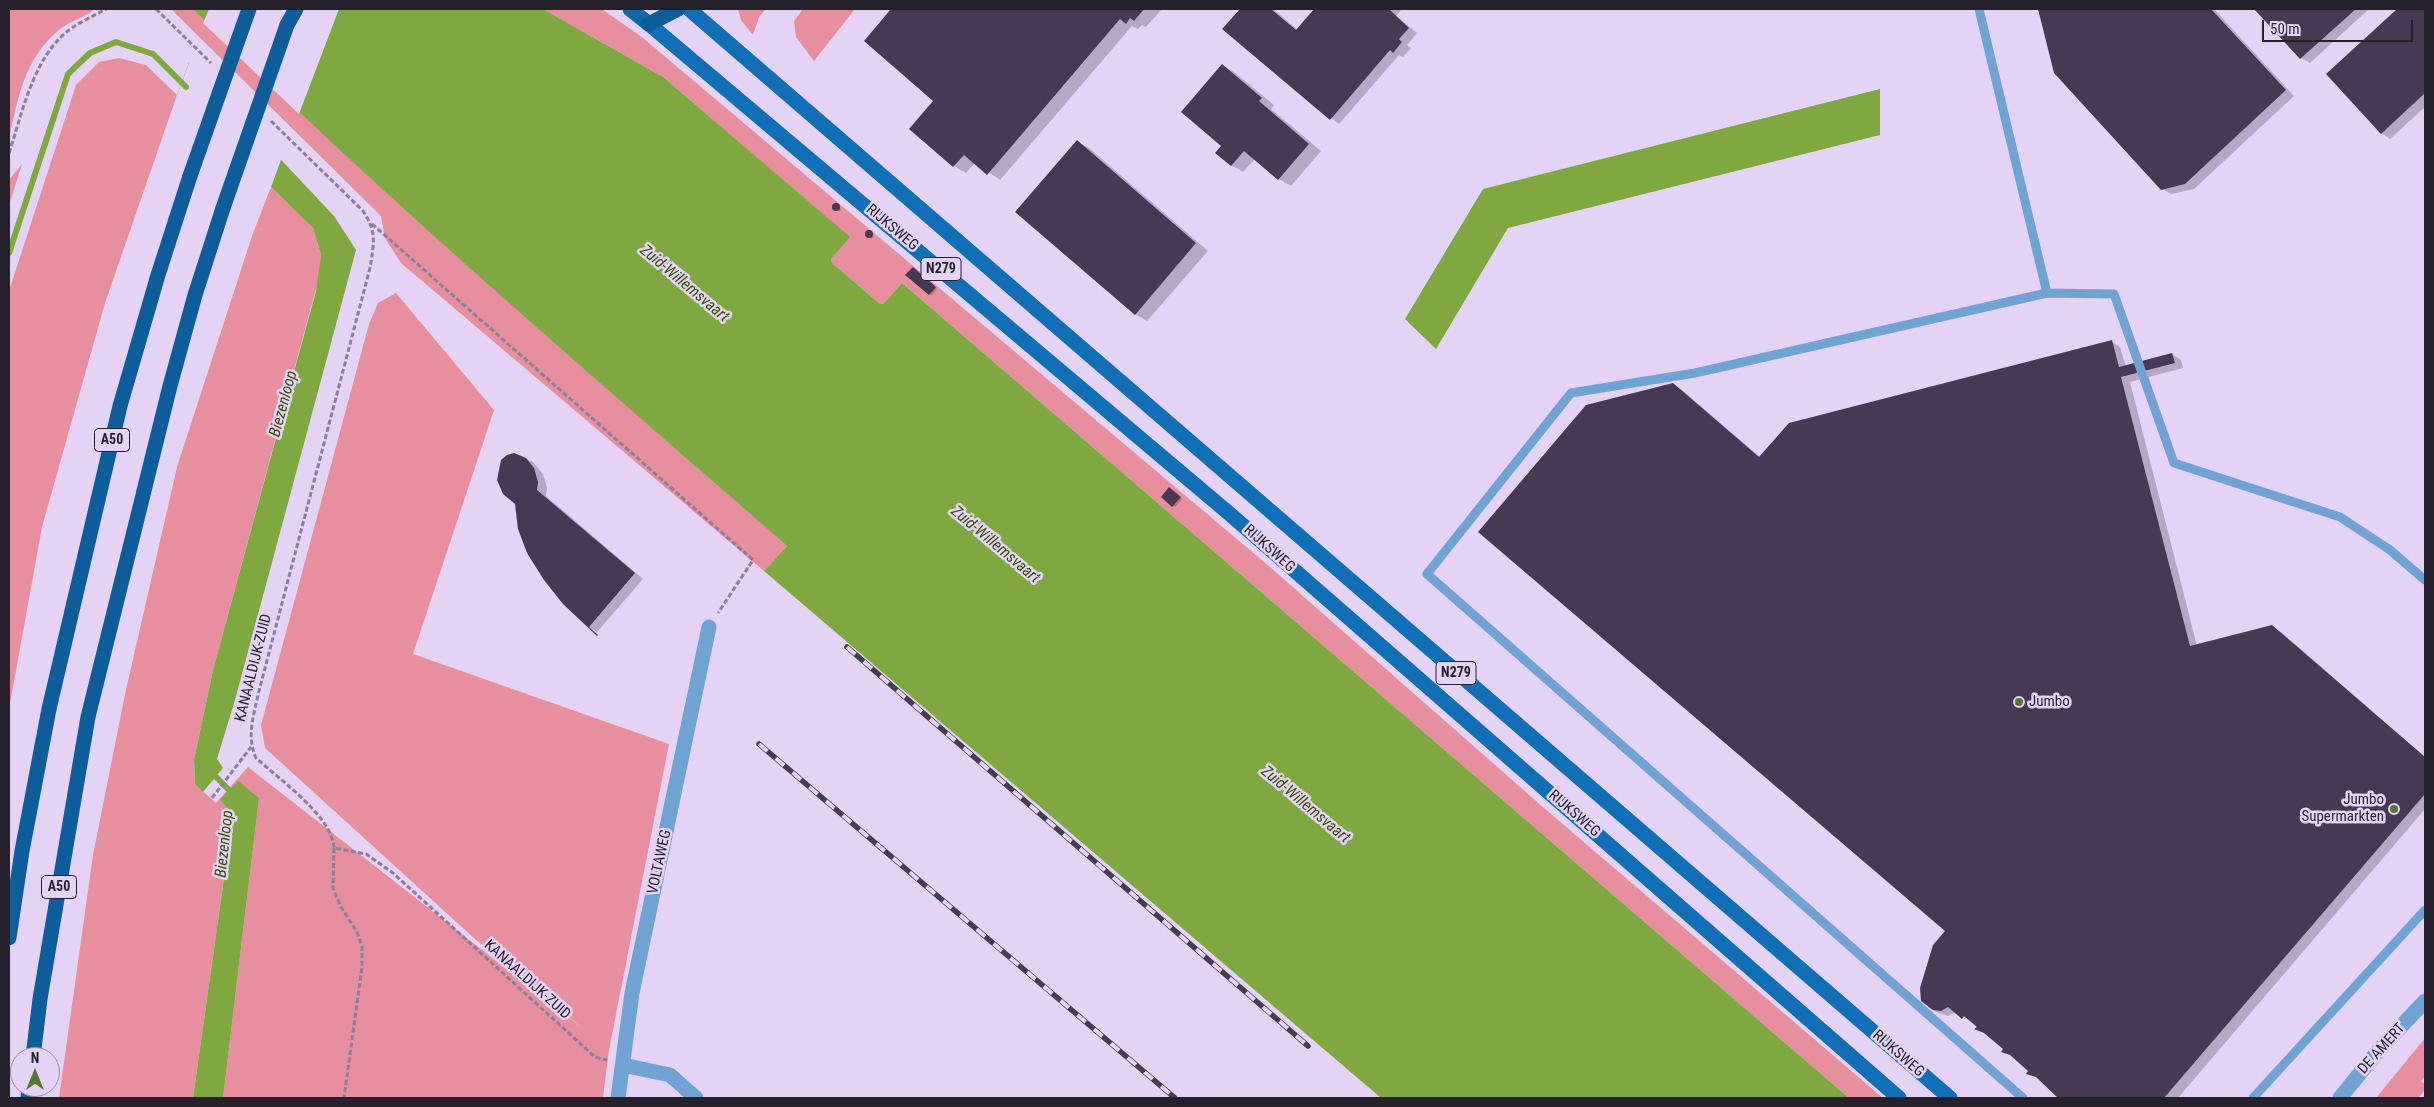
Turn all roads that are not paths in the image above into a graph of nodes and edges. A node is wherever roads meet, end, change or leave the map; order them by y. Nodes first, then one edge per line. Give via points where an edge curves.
1 (249, 9) edge
2 (294, 9) edge
3 (630, 9) edge
4 (678, 9) edge
5 (689, 9) edge
6 (1979, 9) edge
7 (651, 16) edge
8 (2047, 293) junction
9 (2425, 580) edge
10 (709, 627) road end
11 (2425, 910) edge
12 (9, 938) edge
13 (2425, 1001) edge
14 (34, 1047) edge
15 (623, 1064) junction
16 (618, 1098) edge
17 (696, 1098) edge
18 (1899, 1098) edge
19 (1950, 1098) edge
20 (2023, 1098) edge
21 (2253, 1098) edge
22 (2340, 1098) edge

1 - 12 highway, A50, bridge via 190,176 120,406 49,709
2 - 14 highway, A50, bridge via 195,295 170,386 88,716
3 - 7 highway, RIJKSWEG / N279
4 - 7 highway
5 - 19 main road, RIJKSWEG / N279
6 - 8 lane
7 - 18 main road, RIJKSWEG / N279 via 1231,515
8 - 9 lane via 2114,294 2174,463 2340,517 2390,550
8 - 20 lane via 1695,373 1571,393 1428,574
10 - 15 street, VOLTAWEG via 632,992
11 - 21 lane
13 - 22 street, DE AMERT
15 - 16 street, VOLTAWEG
15 - 17 street via 670,1075

